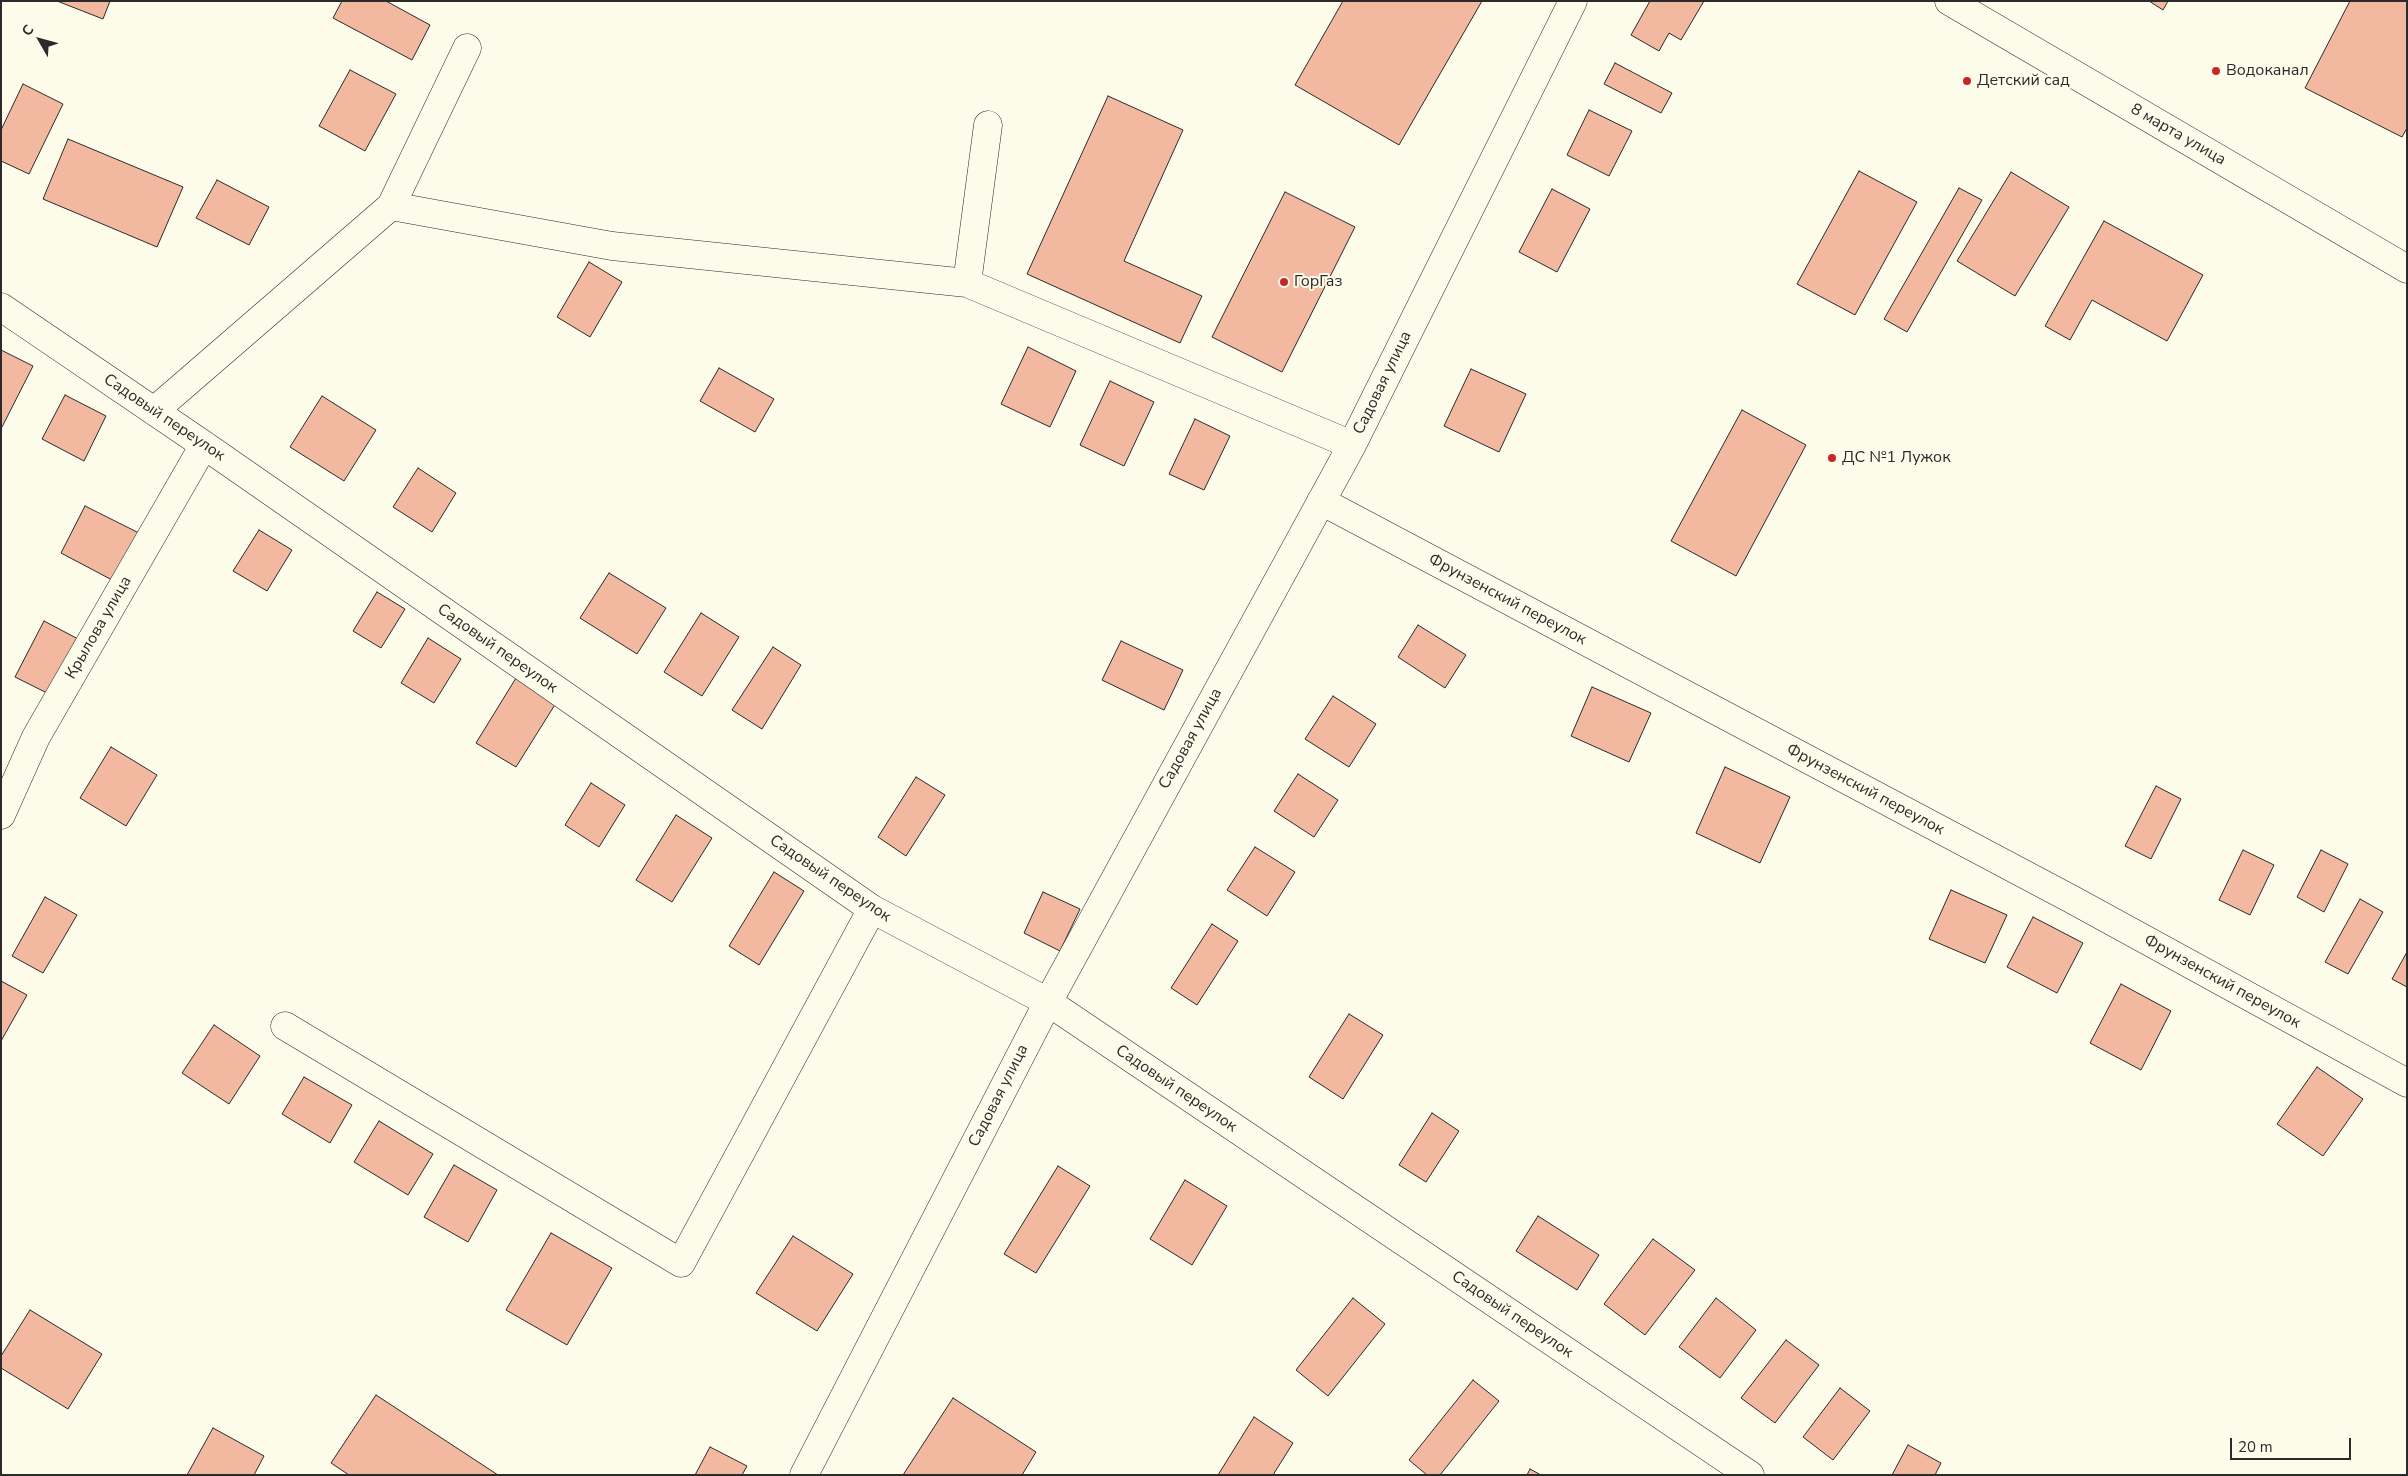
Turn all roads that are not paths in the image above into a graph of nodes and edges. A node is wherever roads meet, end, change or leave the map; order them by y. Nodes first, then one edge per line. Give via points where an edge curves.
1 (1573, 1) edge
2 (1949, 1) edge
3 (466, 48) dead end
4 (988, 125) dead end
5 (391, 206) junction
6 (2407, 268) edge
7 (967, 283) junction
8 (1, 307) edge
9 (154, 410) junction
10 (204, 445) junction
11 (1352, 445) junction
12 (1321, 501) junction
13 (1, 815) edge
14 (872, 910) junction
15 (1048, 1002) junction
16 (285, 1026) dead end
17 (2407, 1083) edge
18 (804, 1475) edge
19 (1750, 1475) edge

1 - 11 street, Садовая улица
2 - 6 street, 8 марта улица
3 - 5 street
4 - 7 street
5 - 7 street via 612,246
5 - 9 street
7 - 11 street
8 - 9 street, Садовый переулок
9 - 10 street, Садовый переулок
10 - 13 street, Крылова улица via 36,737
10 - 14 street, Садовый переулок
11 - 12 street, Садовая улица
12 - 15 street, Садовая улица
12 - 17 street, Фрунзенский переулок via 2073,900
14 - 15 street, Садовый переулок
14 - 16 street via 681,1263
15 - 18 street, Садовая улица
15 - 19 street, Садовый переулок

